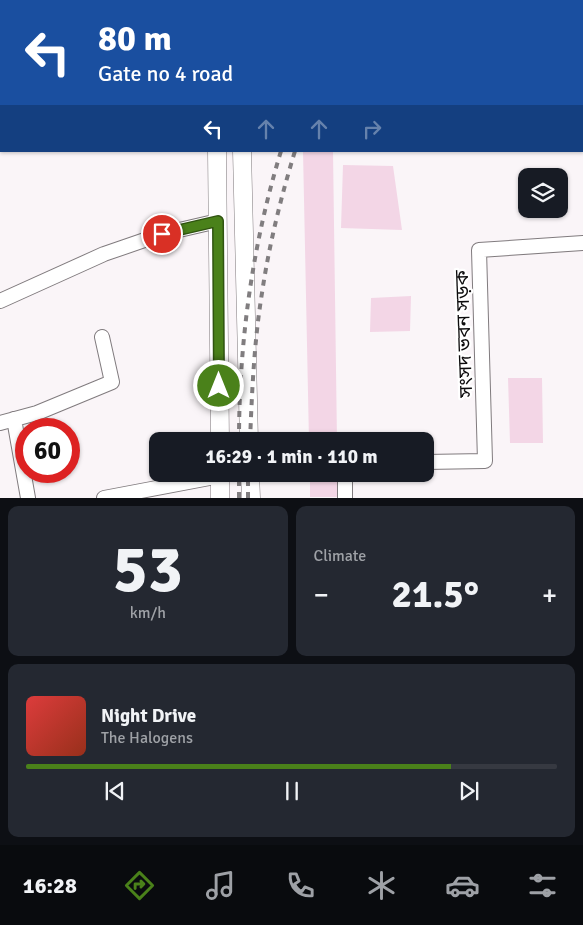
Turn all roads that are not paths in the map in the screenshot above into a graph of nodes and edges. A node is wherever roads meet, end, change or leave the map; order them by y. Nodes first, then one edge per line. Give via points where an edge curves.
1 (217, 152) edge
2 (242, 152) edge
3 (218, 221) junction
4 (583, 243) edge
5 (0, 301) edge
6 (102, 337) dead end
7 (14, 419) junction
8 (0, 423) edge
9 (220, 432) edge
10 (249, 432) edge
11 (434, 462) edge
12 (185, 482) edge
13 (220, 482) edge
14 (250, 482) edge
15 (345, 482) edge
16 (28, 498) edge
17 (104, 498) edge
18 (220, 498) edge
19 (250, 498) edge
20 (345, 498) edge

1 - 3 main road
2 - 10 main road
3 - 5 street via 162,234 104,254
3 - 9 main road
4 - 11 street, সংসদ ভবন সড়ক via 479,250 485,461
6 - 7 street via 112,382
7 - 8 street
7 - 16 street
12 - 17 street
13 - 18 main road
14 - 19 main road
15 - 20 street

